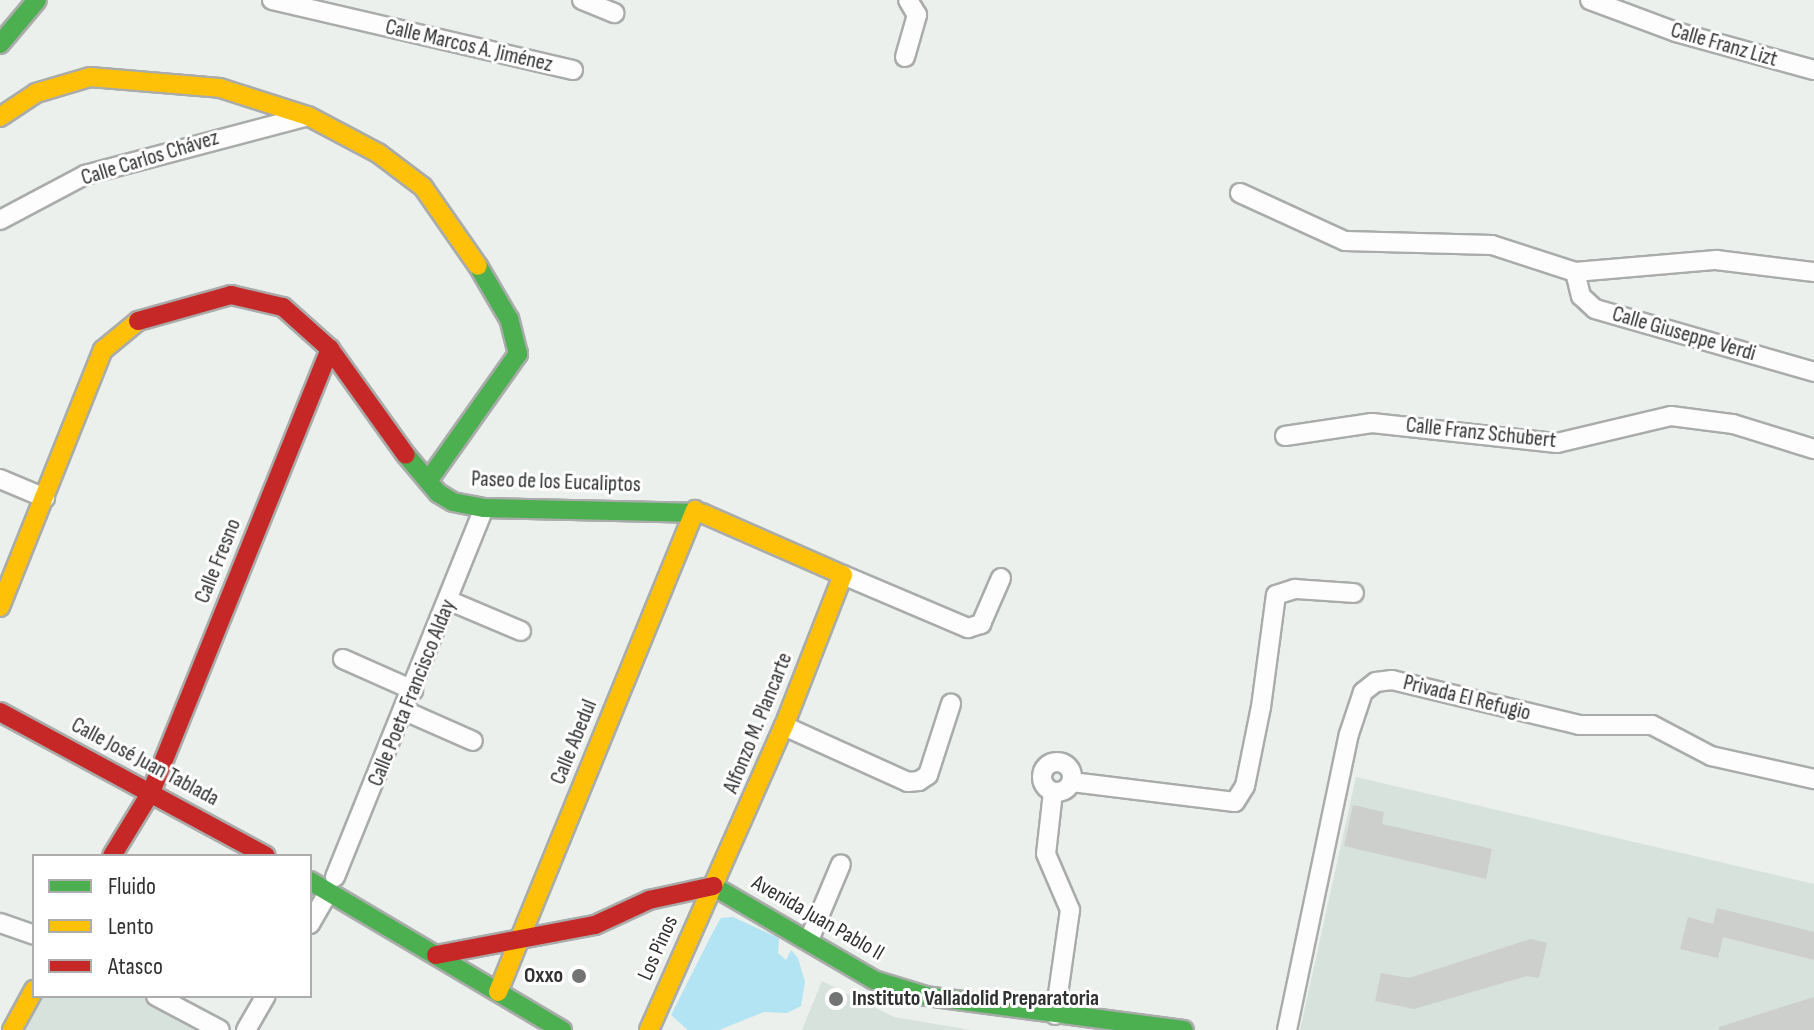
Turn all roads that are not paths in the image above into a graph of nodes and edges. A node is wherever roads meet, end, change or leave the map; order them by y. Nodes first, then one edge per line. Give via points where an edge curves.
1 (37, 0) edge
2 (272, 0) edge
3 (582, 0) edge
4 (908, 0) edge
5 (1590, 0) edge
6 (614, 13) dead end
7 (0, 44) edge
8 (905, 57) dead end
9 (573, 70) dead end
10 (1814, 70) edge
11 (308, 116) junction
12 (0, 117) edge
13 (1240, 193) dead end
14 (0, 220) edge
15 (1575, 272) junction
16 (1814, 272) edge
17 (330, 349) junction
18 (1814, 372) edge
19 (1285, 436) dead end
20 (1814, 449) edge
21 (0, 479) edge
22 (428, 481) junction
23 (45, 498) junction
24 (484, 508) junction
25 (695, 510) junction
26 (843, 575) junction
27 (1001, 578) dead end
28 (1354, 593) dead end
29 (450, 601) junction
30 (0, 607) edge
31 (521, 631) dead end
32 (343, 659) dead end
33 (413, 690) junction
34 (951, 704) dead end
35 (405, 711) junction
36 (0, 712) edge
37 (784, 726) junction
38 (473, 741) dead end
39 (1814, 779) edge
40 (1072, 782) junction
41 (151, 792) junction
42 (1053, 792) junction
43 (113, 854) edge
44 (262, 854) edge
45 (841, 864) dead end
46 (312, 881) edge
47 (332, 884) junction
48 (713, 886) junction
49 (312, 920) edge
50 (0, 923) edge
51 (32, 934) edge
52 (809, 940) junction
53 (518, 943) junction
54 (436, 955) junction
55 (498, 992) junction
56 (32, 994) edge
57 (160, 998) edge
58 (265, 998) edge
59 (1055, 1015) junction
60 (12, 1030) edge
61 (220, 1030) edge
62 (246, 1030) edge
63 (562, 1030) edge
64 (649, 1030) edge
65 (1184, 1030) edge
66 (1287, 1030) edge

1 - 7 street
2 - 9 street, Calle Marcos A. Jiménez
3 - 6 street
4 - 8 street via 917,15
5 - 10 street, Calle Franz Lizt via 1676,32
11 - 12 street via 220,88 90,77 36,93
11 - 14 street, Calle Carlos Chávez via 85,175
11 - 22 street via 378,153 423,187 455,226 517,340 510,371
13 - 15 street via 1345,241 1492,245
15 - 16 street via 1716,260
15 - 18 street, Calle Giuseppe Verdi via 1581,296 1595,309
17 - 22 street, Paseo de los Eucaliptos
17 - 23 street, Paseo de los Eucaliptos via 283,307 231,295 139,320 103,350
17 - 41 street, Calle Fresno
19 - 20 street, Calle Franz Schubert via 1372,423 1557,443 1671,416 1733,424
21 - 23 street
22 - 24 street, Paseo de los Eucaliptos via 453,502
23 - 30 street, Paseo de los Eucaliptos
24 - 25 street, Paseo de los Eucaliptos
24 - 29 street, Calle Poeta Francisco Alday
25 - 26 street, Paseo de los Eucaliptos
25 - 53 street, Calle Abedul
26 - 27 street via 968,628 981,624
26 - 37 street, Alfonzo M. Plancarte
28 - 40 street via 1295,589 1276,595 1261,707 1245,786 1235,802
29 - 31 street
29 - 33 street, Calle Poeta Francisco Alday
32 - 33 street
33 - 35 street, Calle Poeta Francisco Alday
34 - 37 street via 928,775 908,782
35 - 38 street
35 - 47 street, Calle Poeta Francisco Alday
36 - 41 street, Calle José Juan Tablada
37 - 48 street, Alfonzo M. Plancarte
39 - 66 street, Privada El Refugio via 1711,756 1652,725 1579,725 1392,680 1376,682 1363,692 1349,734
40 - 42 street
40 - 42 street via 1069,768 1051,763 1042,780
41 - 43 street, Calle Fresno
41 - 44 street, Calle José Juan Tablada
42 - 59 street via 1046,854 1070,910
45 - 52 street
46 - 47 street
47 - 49 street, Calle Poeta Francisco Alday
47 - 54 street
48 - 52 street, Avenida Juan Pablo II
48 - 53 street via 649,900 595,925
48 - 64 street, Los Pinos
50 - 51 street
52 - 59 street, Avenida Juan Pablo II via 874,980 926,996
53 - 54 street
53 - 55 street, Calle Abedul
54 - 55 street
55 - 63 street
56 - 60 street
57 - 61 street
58 - 62 street
59 - 65 street, Avenida Juan Pablo II

